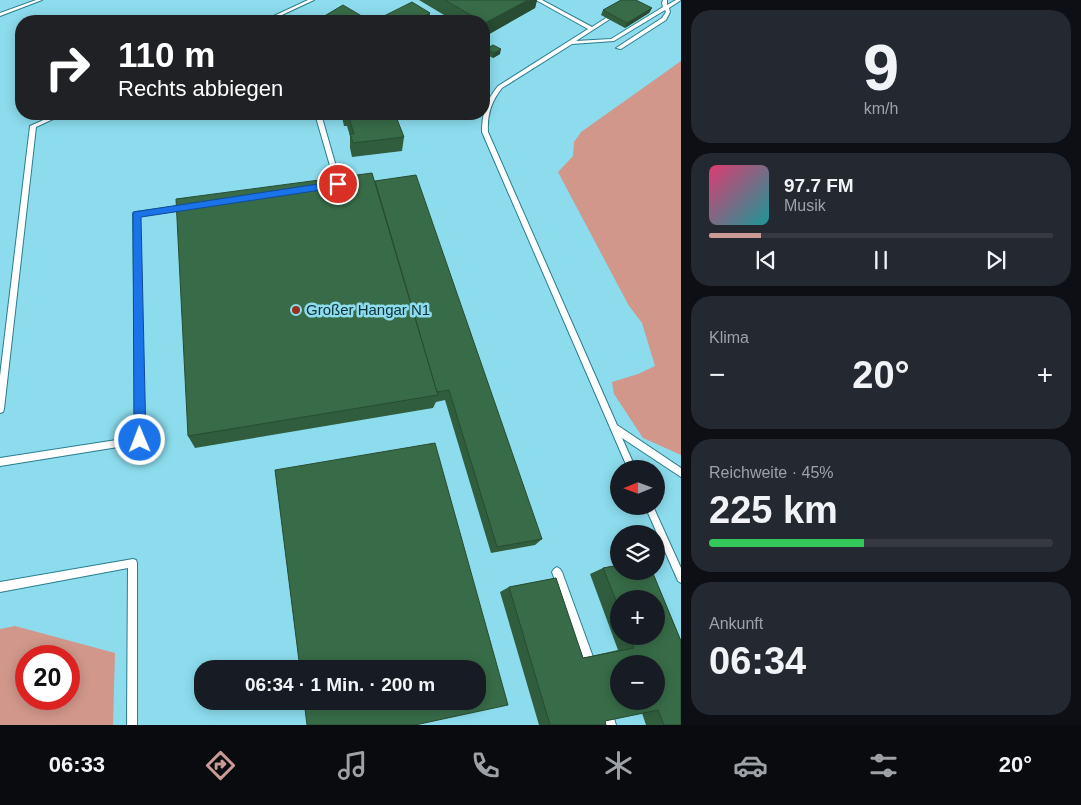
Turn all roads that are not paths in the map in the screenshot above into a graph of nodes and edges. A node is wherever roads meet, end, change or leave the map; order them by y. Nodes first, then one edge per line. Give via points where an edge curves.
1 (40, 0) edge
2 (312, 0) edge
3 (538, 0) edge
4 (665, 0) edge
5 (678, 0) edge
6 (666, 8) junction
7 (0, 15) edge
8 (278, 15) edge
9 (608, 19) edge
10 (592, 29) junction
11 (571, 43) junction
12 (619, 48) dead end
13 (490, 94) edge
14 (47, 120) edge
15 (320, 120) edge
16 (484, 120) edge
17 (328, 186) edge
18 (194, 206) edge
19 (0, 409) edge
20 (614, 427) junction
21 (628, 460) edge
22 (0, 462) edge
23 (681, 473) edge
24 (653, 515) edge
25 (558, 572) dead end
26 (681, 578) edge
27 (0, 587) edge
28 (588, 657) edge
29 (132, 725) edge

1 - 7 lane
2 - 8 lane
3 - 10 lane
4 - 6 lane
5 - 6 lane
6 - 11 lane via 612,40
6 - 12 lane via 668,12 664,19
9 - 10 lane
10 - 11 lane
11 - 13 lane
14 - 19 lane via 33,126
15 - 17 lane via 338,184
16 - 20 lane via 485,132
18 - 22 lane via 136,214 140,440
20 - 21 lane
20 - 23 lane
24 - 26 lane
25 - 28 lane
27 - 29 lane via 133,563

